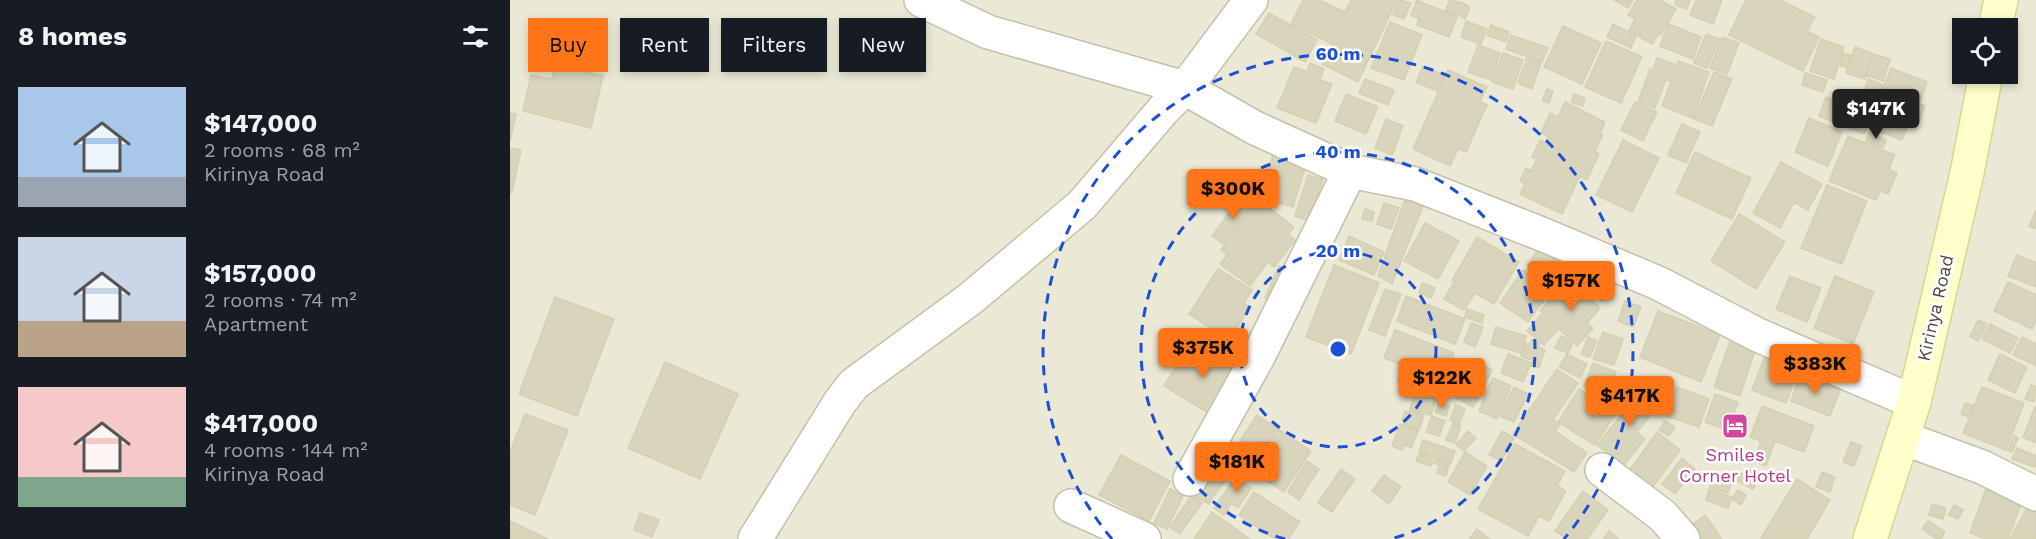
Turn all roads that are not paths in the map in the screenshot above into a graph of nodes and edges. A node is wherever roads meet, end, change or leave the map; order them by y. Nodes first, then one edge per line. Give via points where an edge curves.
1 (921, 0) edge
2 (1251, 0) edge
3 (2001, 0) edge
4 (1997, 18) edge
5 (1984, 84) edge
6 (1185, 88) junction
7 (1350, 171) junction
8 (1914, 402) junction
9 (1904, 438) junction
10 (1602, 470) dead end
11 (1190, 479) dead end
12 (2036, 494) edge
13 (1071, 506) dead end
14 (755, 539) edge
15 (1144, 539) edge
16 (1683, 539) edge
17 (1870, 539) edge

1 - 6 street via 988,32
2 - 6 street
3 - 4 main road
5 - 8 main road, Kirinya Road
6 - 7 street via 1255,128
6 - 14 street via 1082,205 969,299 854,384
7 - 8 street via 1415,184 1544,235 1658,283 1758,335
7 - 11 street via 1264,345
8 - 9 main road, Kirinya Road
9 - 12 street via 1983,467
9 - 17 main road, Kirinya Road
10 - 16 street via 1663,516
13 - 15 street

